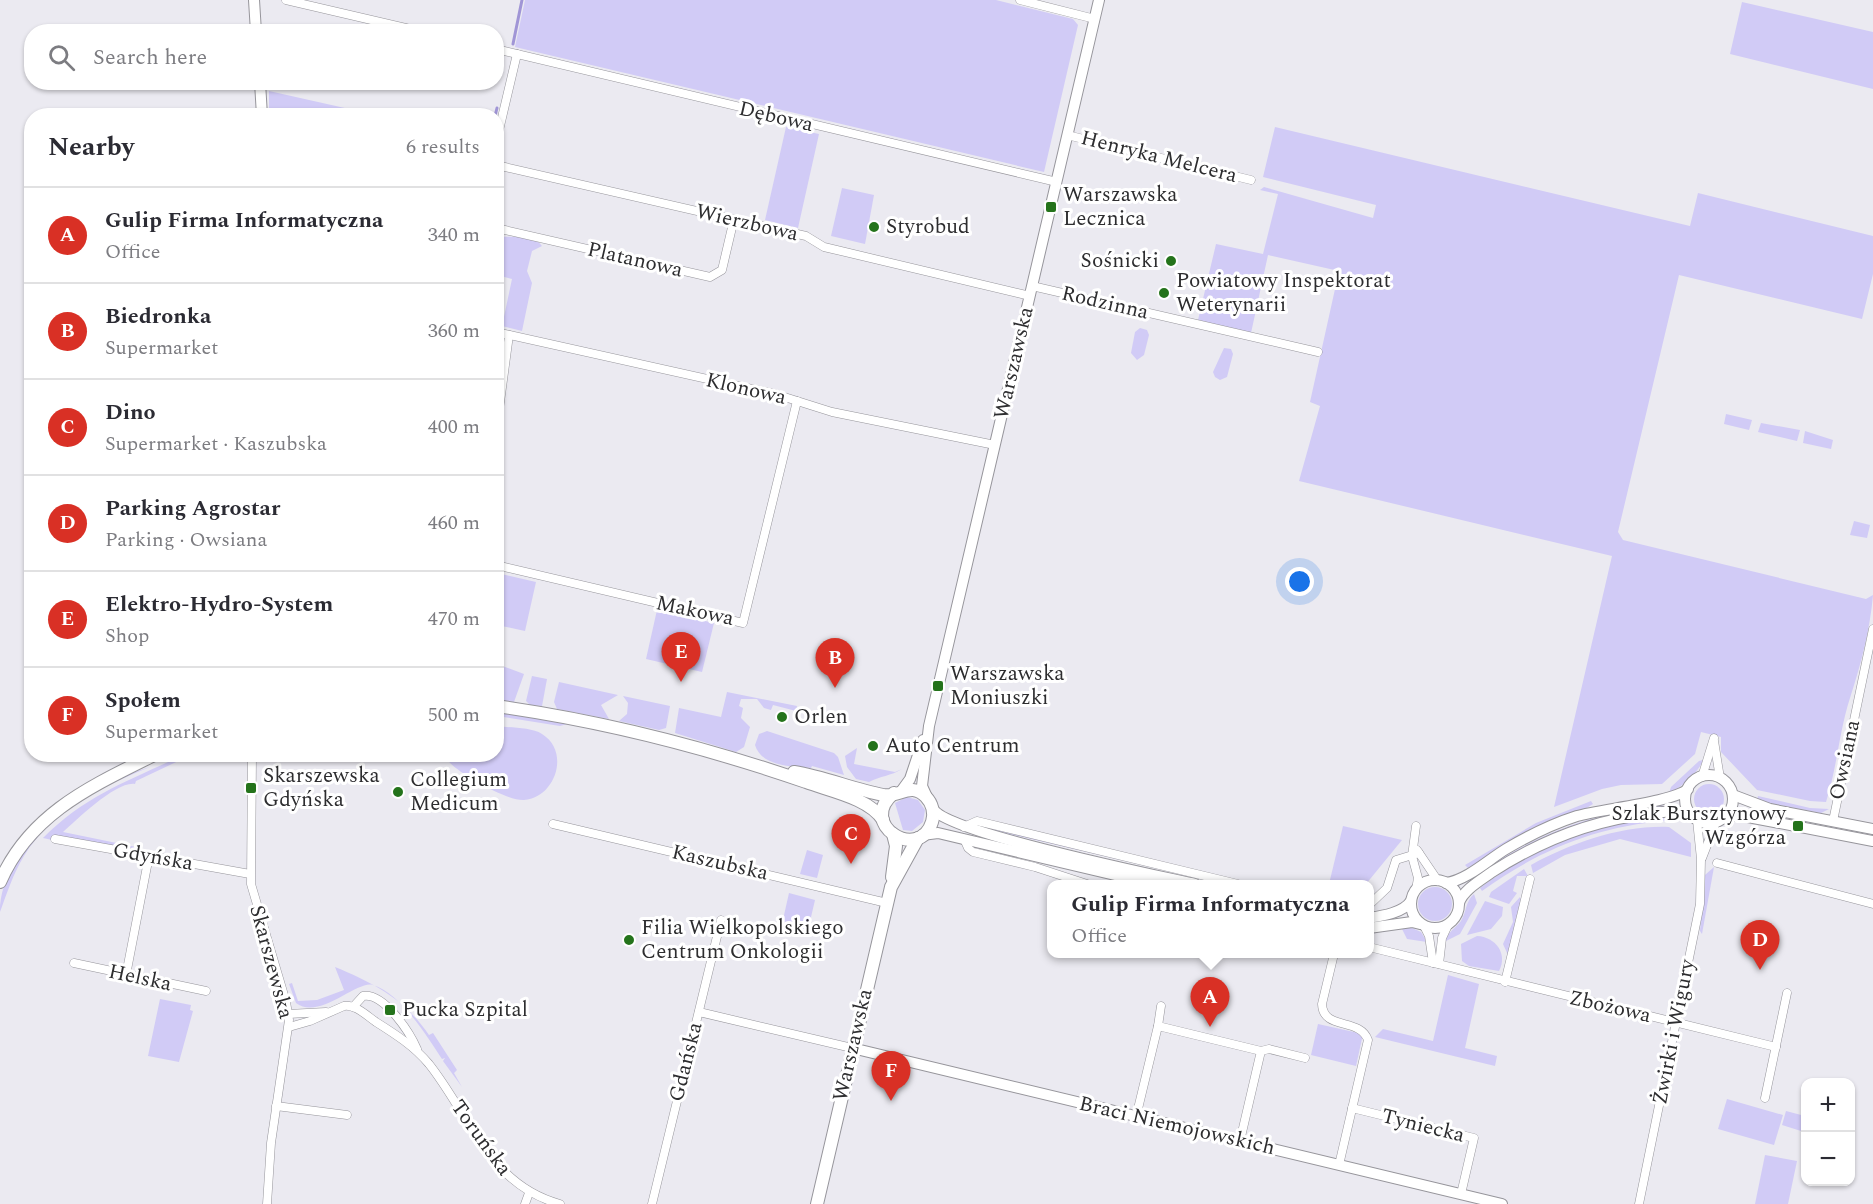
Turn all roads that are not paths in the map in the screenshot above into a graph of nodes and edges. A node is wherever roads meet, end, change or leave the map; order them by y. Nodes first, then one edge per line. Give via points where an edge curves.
1 (254, 0) edge
2 (286, 0) edge
3 (1020, 0) edge
4 (1099, 0) edge
5 (1095, 19) junction
6 (256, 24) edge
7 (389, 24) edge
8 (504, 52) edge
9 (517, 54) junction
10 (260, 90) edge
11 (262, 108) edge
12 (504, 109) edge
13 (1067, 135) junction
14 (504, 167) edge
15 (1251, 180) dead end
16 (1057, 182) junction
17 (734, 219) junction
18 (504, 230) edge
19 (1031, 291) junction
20 (504, 333) edge
21 (509, 334) junction
22 (1318, 352) dead end
23 (504, 372) edge
24 (797, 401) junction
25 (995, 445) junction
26 (504, 567) edge
27 (1873, 629) edge
28 (504, 707) edge
29 (929, 726) junction
30 (140, 762) edge
31 (252, 762) edge
32 (762, 767) junction
33 (1702, 777) junction
34 (1720, 778) junction
35 (1688, 789) junction
36 (898, 791) junction
37 (1733, 795) junction
38 (930, 803) junction
39 (1727, 815) junction
40 (1695, 818) junction
41 (883, 820) junction
42 (1833, 821) junction
43 (1716, 822) junction
44 (553, 824) dead end
45 (1416, 826) dead end
46 (1873, 829) edge
47 (964, 833) junction
48 (892, 834) junction
49 (920, 837) junction
50 (56, 839) dead end
51 (1873, 841) edge
52 (1415, 851) junction
53 (149, 856) junction
54 (1701, 859) junction
55 (1717, 863) dead end
56 (250, 874) junction
57 (1530, 879) dead end
58 (1073, 880) edge
59 (1135, 880) edge
60 (1174, 880) edge
61 (1218, 880) edge
62 (0, 882) edge
63 (1442, 882) junction
64 (891, 887) junction
65 (1416, 890) junction
66 (1374, 900) edge
67 (1411, 902) junction
68 (887, 903) junction
69 (1459, 903) junction
70 (1873, 904) edge
71 (1374, 917) edge
72 (721, 920) dead end
73 (1422, 925) junction
74 (1448, 925) junction
75 (1374, 927) edge
76 (1374, 948) edge
77 (1333, 958) edge
78 (74, 963) dead end
79 (1436, 964) junction
80 (126, 975) junction
81 (1510, 983) junction
82 (206, 992) dead end
83 (1787, 993) dead end
84 (1161, 1006) dead end
85 (354, 1007) junction
86 (328, 1012) junction
87 (699, 1012) junction
88 (288, 1014) junction
89 (395, 1014) junction
90 (1676, 1022) junction
91 (289, 1026) junction
92 (1158, 1026) junction
93 (386, 1028) junction
94 (1776, 1047) junction
95 (852, 1048) junction
96 (1261, 1051) junction
97 (418, 1053) junction
98 (1305, 1058) dead end
99 (1765, 1098) dead end
100 (276, 1106) junction
101 (1352, 1108) junction
102 (347, 1115) dead end
103 (1136, 1117) junction
104 (1240, 1142) junction
105 (1339, 1165) junction
106 (529, 1193) junction
107 (1461, 1194) junction
108 (267, 1204) edge
109 (525, 1204) edge
110 (560, 1204) edge
111 (652, 1204) edge
112 (817, 1204) edge
113 (1502, 1204) edge
114 (1639, 1204) edge

1 - 6 main road
2 - 7 street
3 - 5 street
4 - 5 main road, Warszawska
5 - 13 main road, Warszawska
8 - 9 street, Dębowa
9 - 12 street
9 - 16 street, Dębowa
10 - 11 main road
13 - 15 street, Henryka Melcera
13 - 16 main road, Warszawska
14 - 17 street, Wierzbowa
16 - 19 main road, Warszawska
17 - 18 street, Platanowa via 722,270 710,278
17 - 19 street, Wierzbowa via 806,236 824,247
19 - 22 street, Rodzinna
19 - 25 main road, Warszawska
20 - 21 street, Klonowa
21 - 23 street
21 - 24 street, Klonowa
24 - 25 street, Klonowa via 832,412
24 - 26 street, Makowa via 743,623
25 - 29 main road, Warszawska
27 - 42 street, Owsiana
28 - 32 main road via 635,730
29 - 36 main road, Warszawska via 910,779
29 - 38 main road, Warszawska via 922,786
30 - 62 main road via 80,793 49,815 16,852
31 - 56 street, Skarszewska
32 - 36 main road via 819,776 884,795
32 - 41 main road via 858,802
33 - 34 main road
33 - 34 street via 1714,738
33 - 35 main road
34 - 37 main road
35 - 40 main road via 1686,801
35 - 63 main road via 1659,800 1575,817 1533,835 1462,877
36 - 38 main road via 915,790
36 - 41 main road via 884,807
37 - 39 main road
37 - 42 main road via 1760,806
38 - 47 main road via 940,817
38 - 49 main road via 932,822
39 - 43 main road
39 - 51 main road
40 - 43 main road
40 - 54 street, Żwirki i Wigury
40 - 69 main road via 1680,812 1656,813 1579,828 1513,859 1483,879
41 - 48 main road
42 - 46 main road
43 - 54 street, Żwirki i Wigury
44 - 68 street, Kaszubska
45 - 52 street
47 - 49 main road
47 - 58 street via 968,848 974,852
47 - 59 main road
47 - 60 main road
47 - 61 street via 977,821
48 - 49 main road via 905,839
48 - 64 main road, Warszawska via 896,846
49 - 64 main road, Warszawska
50 - 53 street, Gdyńska
52 - 63 street
52 - 65 street
52 - 66 street via 1396,860 1387,888
53 - 56 street, Gdyńska
53 - 80 street
54 - 90 street, Żwirki i Wigury via 1700,904
55 - 70 street
56 - 88 street, Skarszewska
57 - 81 street
63 - 65 main road via 1426,882
63 - 69 main road via 1455,891
64 - 68 main road, Warszawska
65 - 67 main road
67 - 71 main road via 1395,912
67 - 73 main road via 1413,914
68 - 95 main road, Warszawska
69 - 74 main road
72 - 87 street, Gdańska
73 - 74 main road
73 - 75 main road via 1412,922
73 - 79 street
74 - 79 street
76 - 79 street, Zbożowa
77 - 101 street, Tyniecka via 1323,1012 1330,1019 1360,1028 1368,1040
78 - 80 street, Helska
79 - 81 street, Zbożowa
80 - 82 street, Helska
81 - 90 street, Zbożowa
83 - 94 street
84 - 92 street
85 - 86 street
85 - 89 street, Toruńska via 369,995
85 - 93 street, Toruńska
86 - 88 street
86 - 91 street
87 - 95 street
87 - 111 street, Gdańska
88 - 91 street, Skarszewska
89 - 93 street
89 - 97 street, Toruńska via 411,1035
90 - 94 street, Zbożowa
90 - 114 street, Żwirki i Wigury
91 - 100 street, Skarszewska
92 - 96 street
92 - 103 street
93 - 97 street, Toruńska
94 - 99 street
95 - 103 main road, Braci Niemojowskich
95 - 112 main road, Warszawska
96 - 98 street via 1269,1049
96 - 104 street
97 - 106 street, Toruńska via 494,1162
100 - 102 street
100 - 108 street, Skarszewska
101 - 105 street, Tyniecka
101 - 107 street, Tyniecka via 1474,1138
103 - 104 main road, Braci Niemojowskich
104 - 105 main road, Braci Niemojowskich
105 - 107 main road, Braci Niemojowskich
106 - 109 street
106 - 110 street, Toruńska
107 - 113 main road, Braci Niemojowskich

